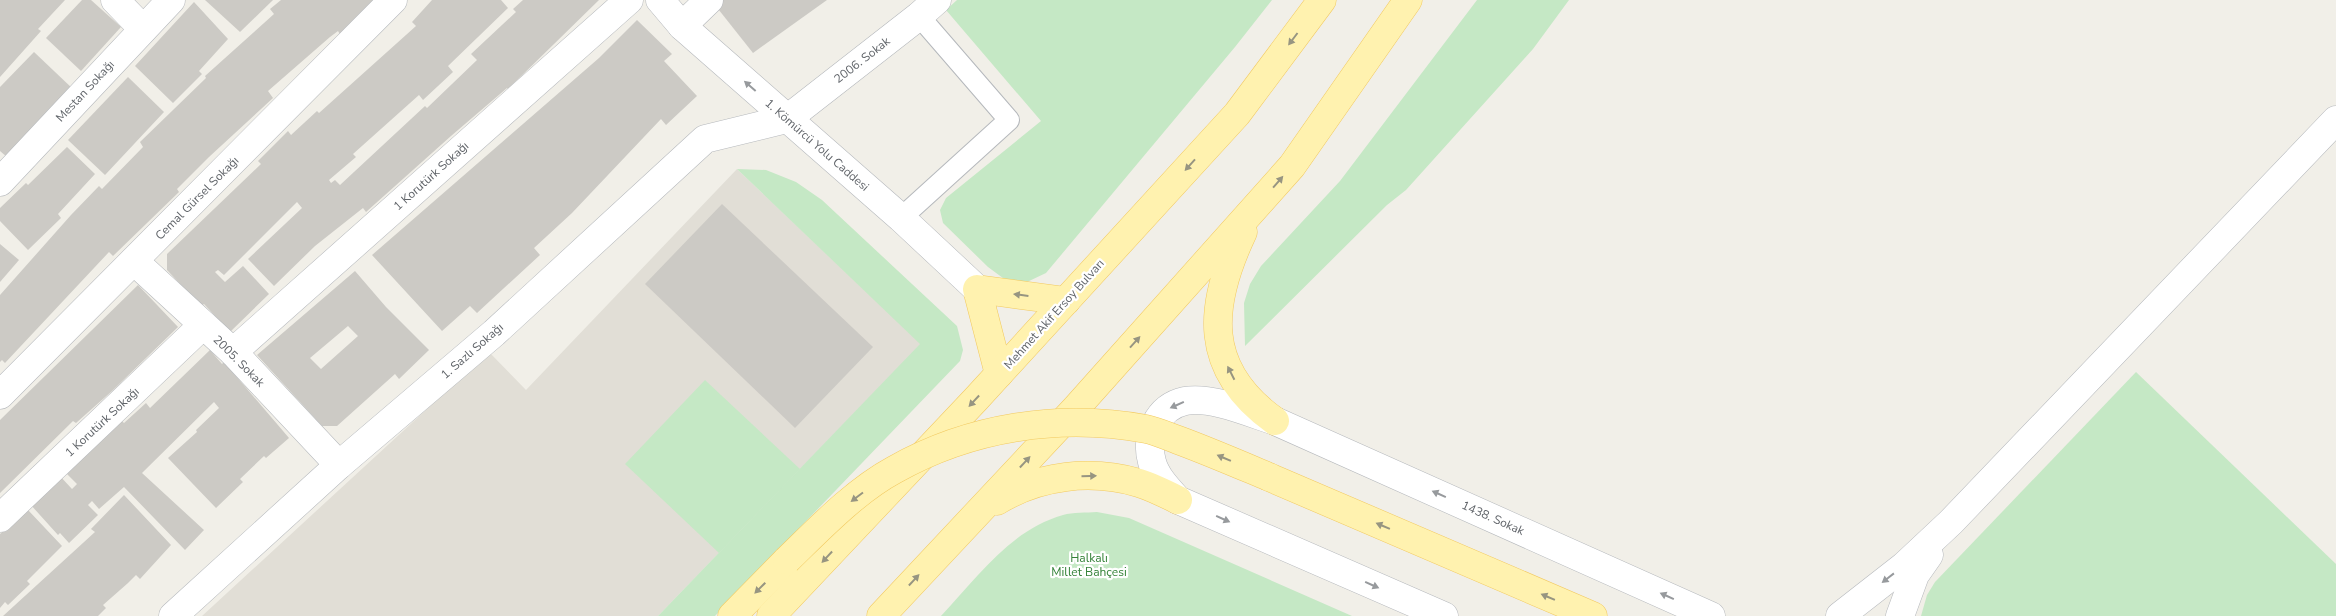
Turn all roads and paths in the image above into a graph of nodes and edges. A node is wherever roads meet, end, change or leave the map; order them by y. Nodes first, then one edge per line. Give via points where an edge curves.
1 (115, 0) edge
2 (171, 0) edge
3 (393, 0) edge
4 (630, 0) edge
5 (660, 0) edge
6 (709, 0) edge
7 (1322, 0) edge
8 (1408, 0) edge
9 (928, 8) edge
10 (682, 26) junction
11 (143, 29) junction
12 (787, 118) junction
13 (2336, 120) edge
14 (0, 182) edge
15 (1258, 204) junction
16 (901, 218) junction
17 (134, 261) junction
18 (976, 289) junction
19 (1066, 301) junction
20 (203, 325) junction
21 (233, 352) junction
22 (999, 374) junction
23 (0, 395) edge
24 (1275, 421) junction
25 (339, 465) junction
26 (1178, 500) junction
27 (978, 512) junction
28 (0, 518) edge
29 (1950, 522) junction
30 (173, 616) edge
31 (732, 616) edge
32 (771, 616) edge
33 (881, 616) edge
34 (1444, 616) edge
35 (1593, 616) edge
36 (1711, 616) edge
37 (1840, 616) edge
38 (1900, 616) edge

1 - 11 street
2 - 11 street, Mestan Sokağı
3 - 17 street, Cemal Gürsel Sokağı
4 - 21 street, 1 Korutürk Sokağı
5 - 10 street, 1. Kömürcü Yolu Caddesi
6 - 10 street
7 -> 19 main road, Mehmet Akif Ersoy Bulvarı via 1237,114
15 -> 8 main road via 1292,166
9 - 12 street, 2006. Sokak
9 - 16 lane via 1009,120
12 -> 10 street, 1. Kömürcü Yolu Caddesi
11 - 14 street, Mestan Sokağı
12 - 16 street, 1. Kömürcü Yolu Caddesi
12 - 25 street, 1. Sazlı Sokağı via 704,139 494,333
13 - 29 street
24 -> 15 main road via 1260,410 1235,381 1219,344 1217,324 1218,304 1228,266
27 -> 15 main road via 1076,408
16 - 18 street, 1. Kömürcü Yolu Caddesi
17 - 20 street, 2005. Sokak
17 - 23 street, Cemal Gürsel Sokağı
19 -> 18 main road
18 - 22 main road
19 - 22 main road, Mehmet Akif Ersoy Bulvarı
20 - 21 street, 2005. Sokak
20 - 28 street, 1 Korutürk Sokağı
21 - 25 street, 2005. Sokak
22 -> 32 main road, Mehmet Akif Ersoy Bulvarı
24 -> 26 street, 1438. Sokak via 1206,402 1185,401 1166,410 1154,425 1150,443 1152,463 1162,483
36 -> 24 street, 1438. Sokak
25 - 30 street, 1. Sazlı Sokağı
27 -> 26 main road via 1016,489 1057,477 1100,475 1140,483
26 -> 34 street
33 -> 27 main road
29 -> 37 street via 1904,566
29 - 38 street via 1915,575
35 -> 31 main road, bridge via 1212,453 1147,429 1084,421 1020,425 954,442 893,470 837,512

